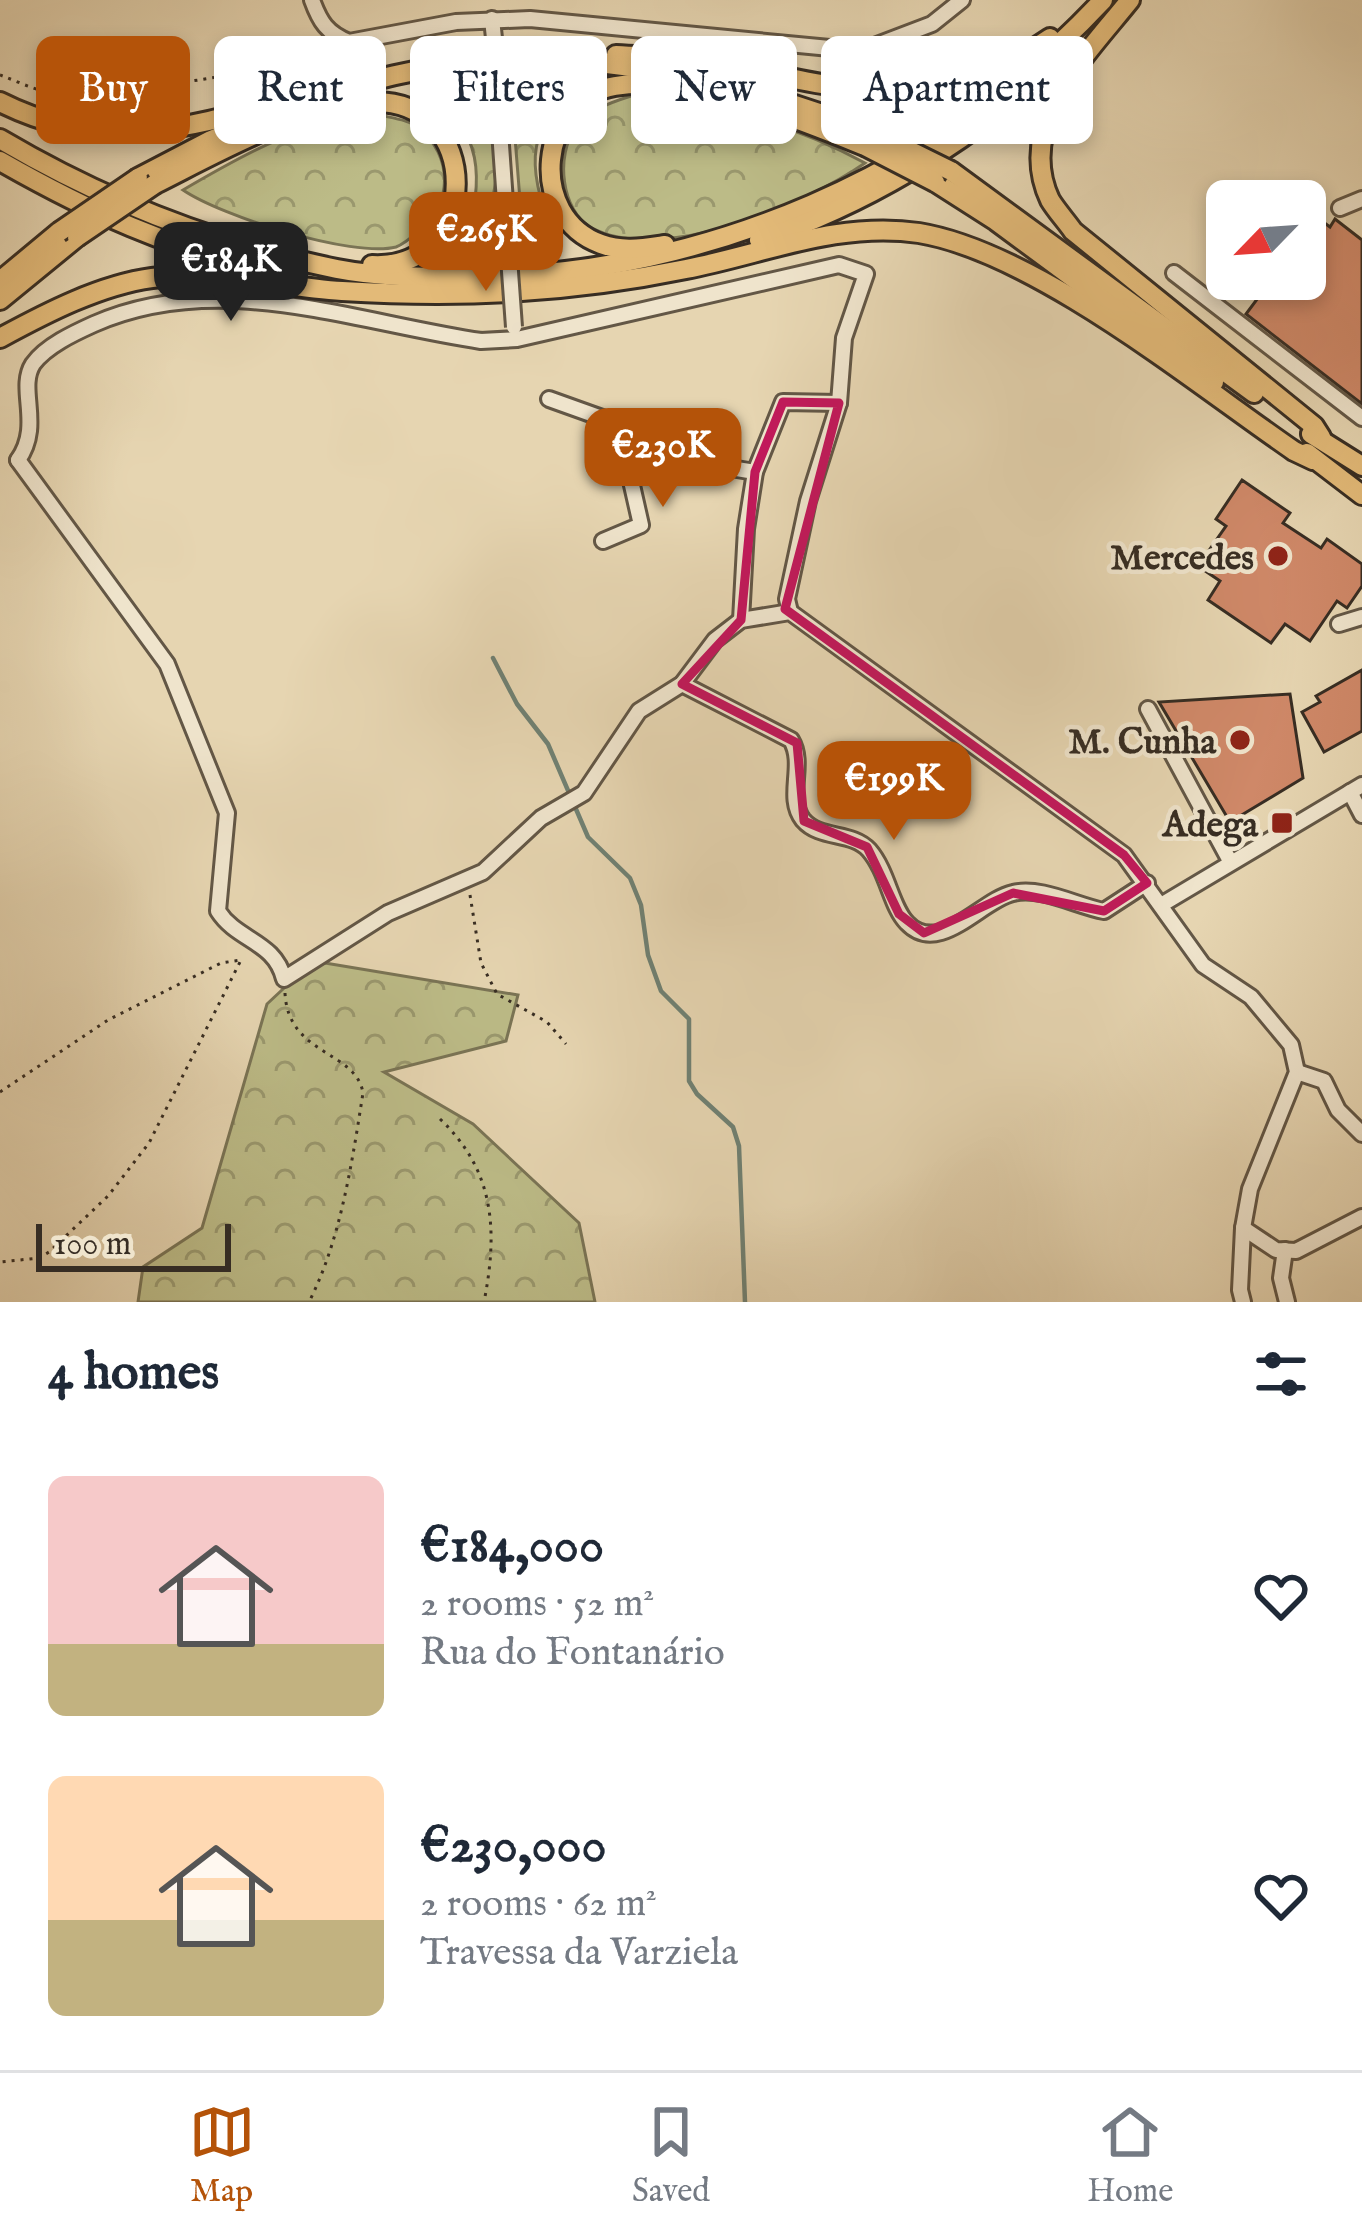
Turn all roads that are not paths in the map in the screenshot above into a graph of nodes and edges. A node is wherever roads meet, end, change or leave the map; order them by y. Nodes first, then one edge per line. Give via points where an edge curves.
1 (312, 0) edge
2 (962, 0) edge
3 (1103, 0) edge
4 (1118, 0) edge
5 (1130, 0) edge
6 (492, 20) junction
7 (1081, 23) junction
8 (493, 36) edge
9 (607, 56) edge
10 (607, 66) edge
11 (0, 102) edge
12 (821, 115) edge
13 (214, 120) edge
14 (821, 126) edge
15 (0, 139) edge
16 (214, 139) edge
17 (500, 144) edge
18 (878, 144) edge
19 (0, 161) edge
20 (943, 177) junction
21 (147, 181) junction
22 (1362, 200) edge
23 (1340, 208) dead end
24 (68, 234) junction
25 (687, 249) junction
26 (321, 265) junction
27 (669, 271) junction
28 (1174, 273) dead end
29 (0, 281) edge
30 (358, 290) junction
31 (0, 300) edge
32 (515, 333) junction
33 (0, 338) edge
34 (549, 399) dead end
35 (839, 403) junction
36 (1362, 418) edge
37 (626, 424) junction
38 (1321, 437) junction
39 (18, 460) junction
40 (1313, 460) junction
41 (1362, 466) edge
42 (0, 470) edge
43 (754, 472) junction
44 (1362, 495) edge
45 (603, 541) dead end
46 (790, 612) junction
47 (1362, 617) edge
48 (741, 620) junction
49 (1339, 624) dead end
50 (682, 685) junction
51 (1148, 709) dead end
52 (1356, 789) edge
53 (1362, 814) edge
54 (1231, 862) junction
55 (1147, 884) junction
56 (1161, 905) junction
57 (1297, 1072) junction
58 (1362, 1134) edge
59 (1362, 1217) edge
60 (1244, 1228) junction
61 (1285, 1250) junction
62 (1243, 1302) edge
63 (1287, 1302) edge

1 - 6 street via 320,22 349,42
2 - 6 street via 932,24 861,51 612,24
3 - 7 main road
4 - 27 main road via 1019,95 902,175 824,214
5 - 38 main road via 1043,130 1040,166 1051,200 1072,231
6 - 8 street
7 - 9 main road via 1003,65 892,87 835,86 713,61
7 - 25 main road via 1012,84 879,172
10 - 12 main road via 737,85
11 - 13 main road via 60,125 131,133
14 - 25 main road via 678,88 612,86 584,97 560,124 550,152 557,202 599,244
15 - 26 main road via 162,220
16 - 21 main road
17 - 32 street, bridge
18 - 20 main road, bridge
19 - 30 main road via 153,236
20 - 38 main road via 1010,211
20 - 40 main road
21 - 24 main road, bridge
21 - 26 main road via 341,105 398,104 425,115 455,164 458,193 439,237 388,266
22 - 23 street
24 - 29 main road
24 - 31 main road
25 - 26 main road via 534,276 409,278
27 - 30 main road via 498,296
27 - 40 main road via 854,232 917,233 978,249 1046,284
28 - 36 street
30 - 33 main road via 206,275 151,278
32 - 35 street via 839,265 866,274 844,338
32 - 39 street via 464,339 244,300 137,307 83,329 34,364 29,441
34 - 37 street
35 - 43 street via 783,402
35 - 46 street via 808,501
37 - 43 street via 694,462
37 - 45 street via 641,524
38 - 41 main road
39 - 42 street
39 - 50 street via 167,664 227,813 218,911 271,951 284,979 388,913 475,875 584,793 639,711
40 - 44 main road
43 - 48 street
46 - 48 street
46 - 55 street via 1124,855
47 - 49 street
48 - 50 street
50 - 55 street via 791,740 803,820 867,848 899,914 924,934 1013,893 1103,911
51 - 54 street
52 - 53 street
52 - 54 street
54 - 56 street
55 - 56 street
56 - 57 street via 1204,965 1252,997 1291,1045
57 - 58 street via 1324,1081
57 - 60 street via 1250,1189
59 - 61 street
60 - 61 street
60 - 62 street
61 - 63 street

